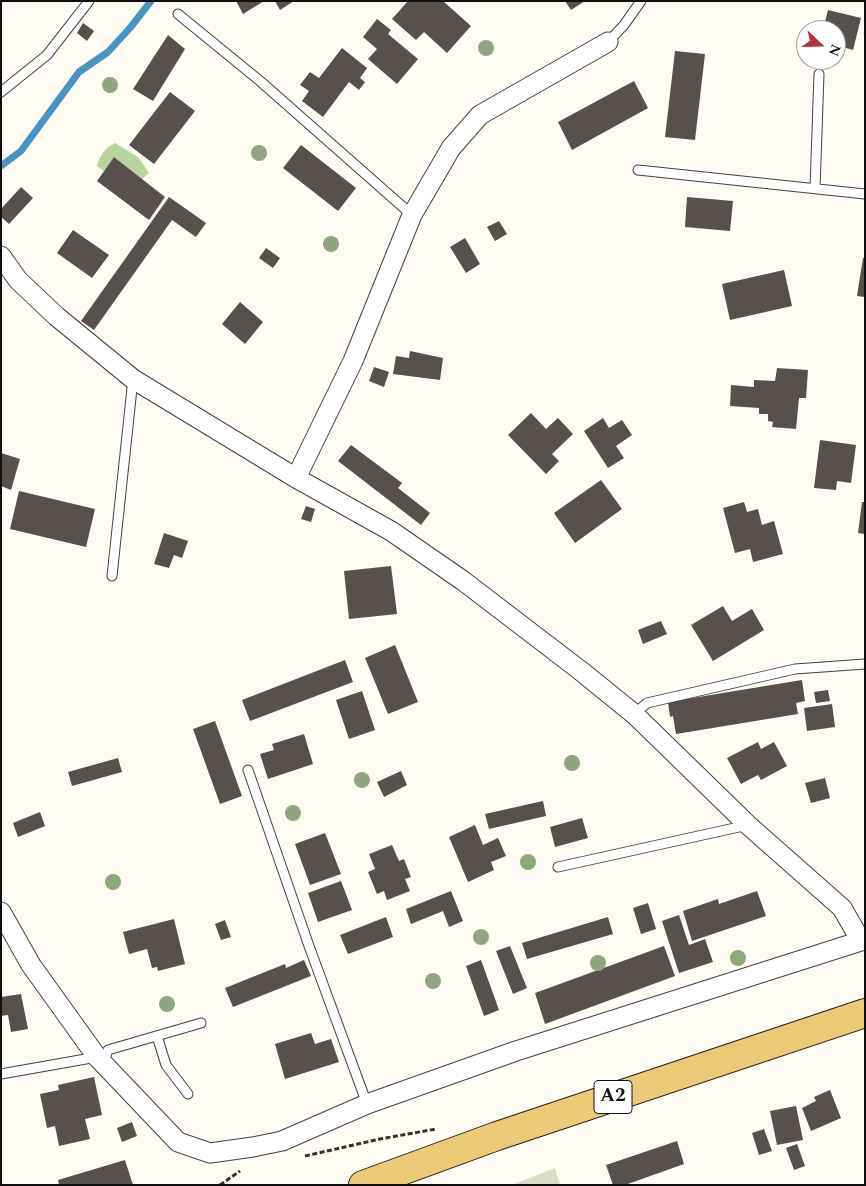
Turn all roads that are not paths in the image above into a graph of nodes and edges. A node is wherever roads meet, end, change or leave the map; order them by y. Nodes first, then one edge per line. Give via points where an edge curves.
1 (89, 1) edge
2 (641, 1) edge
3 (178, 14) dead end
4 (608, 42) joint
5 (819, 74) dead end
6 (1, 92) edge
7 (638, 170) dead end
8 (815, 188) junction
9 (865, 194) edge
10 (412, 215) junction
11 (1, 256) edge
12 (133, 379) junction
13 (296, 478) junction
14 (112, 576) dead end
15 (865, 664) edge
16 (634, 714) junction
17 (248, 770) dead end
18 (748, 825) junction
19 (558, 867) dead end
20 (1, 912) edge
21 (863, 941) edge
22 (865, 1013) edge
23 (201, 1023) dead end
24 (157, 1036) junction
25 (100, 1061) junction
26 (1, 1074) edge
27 (188, 1094) dead end
28 (367, 1104) junction
29 (363, 1185) edge

1 - 6 lane via 47,55
2 - 4 lane
3 - 10 lane
4 - 10 street via 480,115 451,148
5 - 8 lane
7 - 8 lane
8 - 9 lane
10 - 13 street via 353,360
11 - 12 street via 18,280 50,310
12 - 13 street
12 - 14 lane
13 - 16 street via 391,531 462,580
15 - 16 lane via 795,669 647,703
16 - 18 street
17 - 28 lane via 308,946
18 - 19 lane
18 - 21 street via 842,908
20 - 25 street via 31,965
21 - 28 street via 516,1051
22 - 29 main road, A2 via 506,1133
23 - 24 lane
24 - 25 lane via 108,1050
24 - 27 lane via 166,1064
25 - 26 lane
25 - 28 street via 178,1142 210,1152 282,1141

